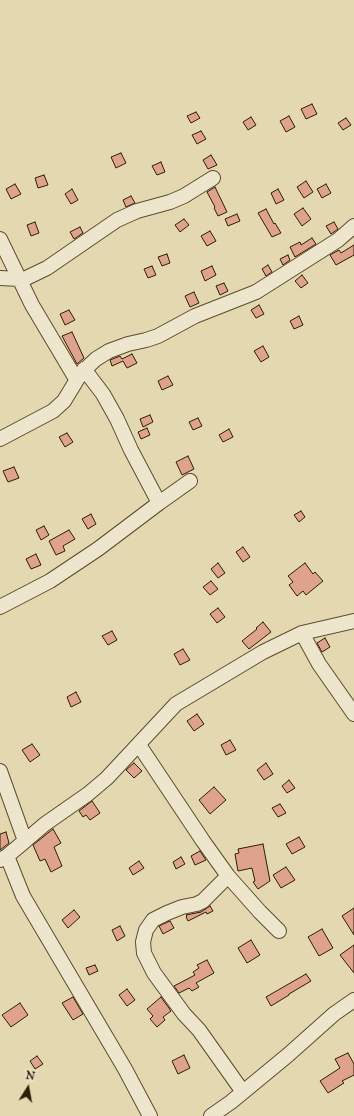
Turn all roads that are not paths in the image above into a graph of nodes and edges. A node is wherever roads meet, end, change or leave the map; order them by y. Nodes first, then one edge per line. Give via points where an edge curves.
1 (213, 178) dead end
2 (354, 226) edge
3 (0, 239) edge
4 (8, 257) junction
5 (0, 272) edge
6 (0, 278) edge
7 (20, 280) junction
8 (80, 374) junction
9 (0, 439) edge
10 (190, 481) dead end
11 (159, 503) junction
12 (0, 607) edge
13 (354, 621) edge
14 (302, 633) junction
15 (354, 714) edge
16 (139, 745) junction
17 (0, 771) edge
18 (25, 841) junction
19 (3, 858) edge
20 (228, 876) junction
21 (279, 931) dead end
22 (354, 1000) edge
23 (243, 1092) junction
24 (150, 1116) edge
25 (211, 1116) edge

1 - 7 street via 184,196 136,211 117,220 47,268
2 - 8 street via 338,240 256,292 195,316 158,336 110,351 96,359
3 - 4 street
4 - 5 street
4 - 7 street
6 - 7 street
7 - 8 street via 32,305
8 - 9 street via 64,401 53,411
8 - 11 street via 103,394
10 - 11 street
11 - 12 street via 56,577
13 - 14 street
14 - 15 street via 318,664
14 - 16 street via 263,652 176,704
16 - 18 street via 108,778
16 - 20 street
17 - 18 street
18 - 19 street
19 - 24 street
20 - 21 street
20 - 23 street via 197,904 182,906 153,920 146,930 143,942 144,953 154,973
22 - 23 street
23 - 25 street

